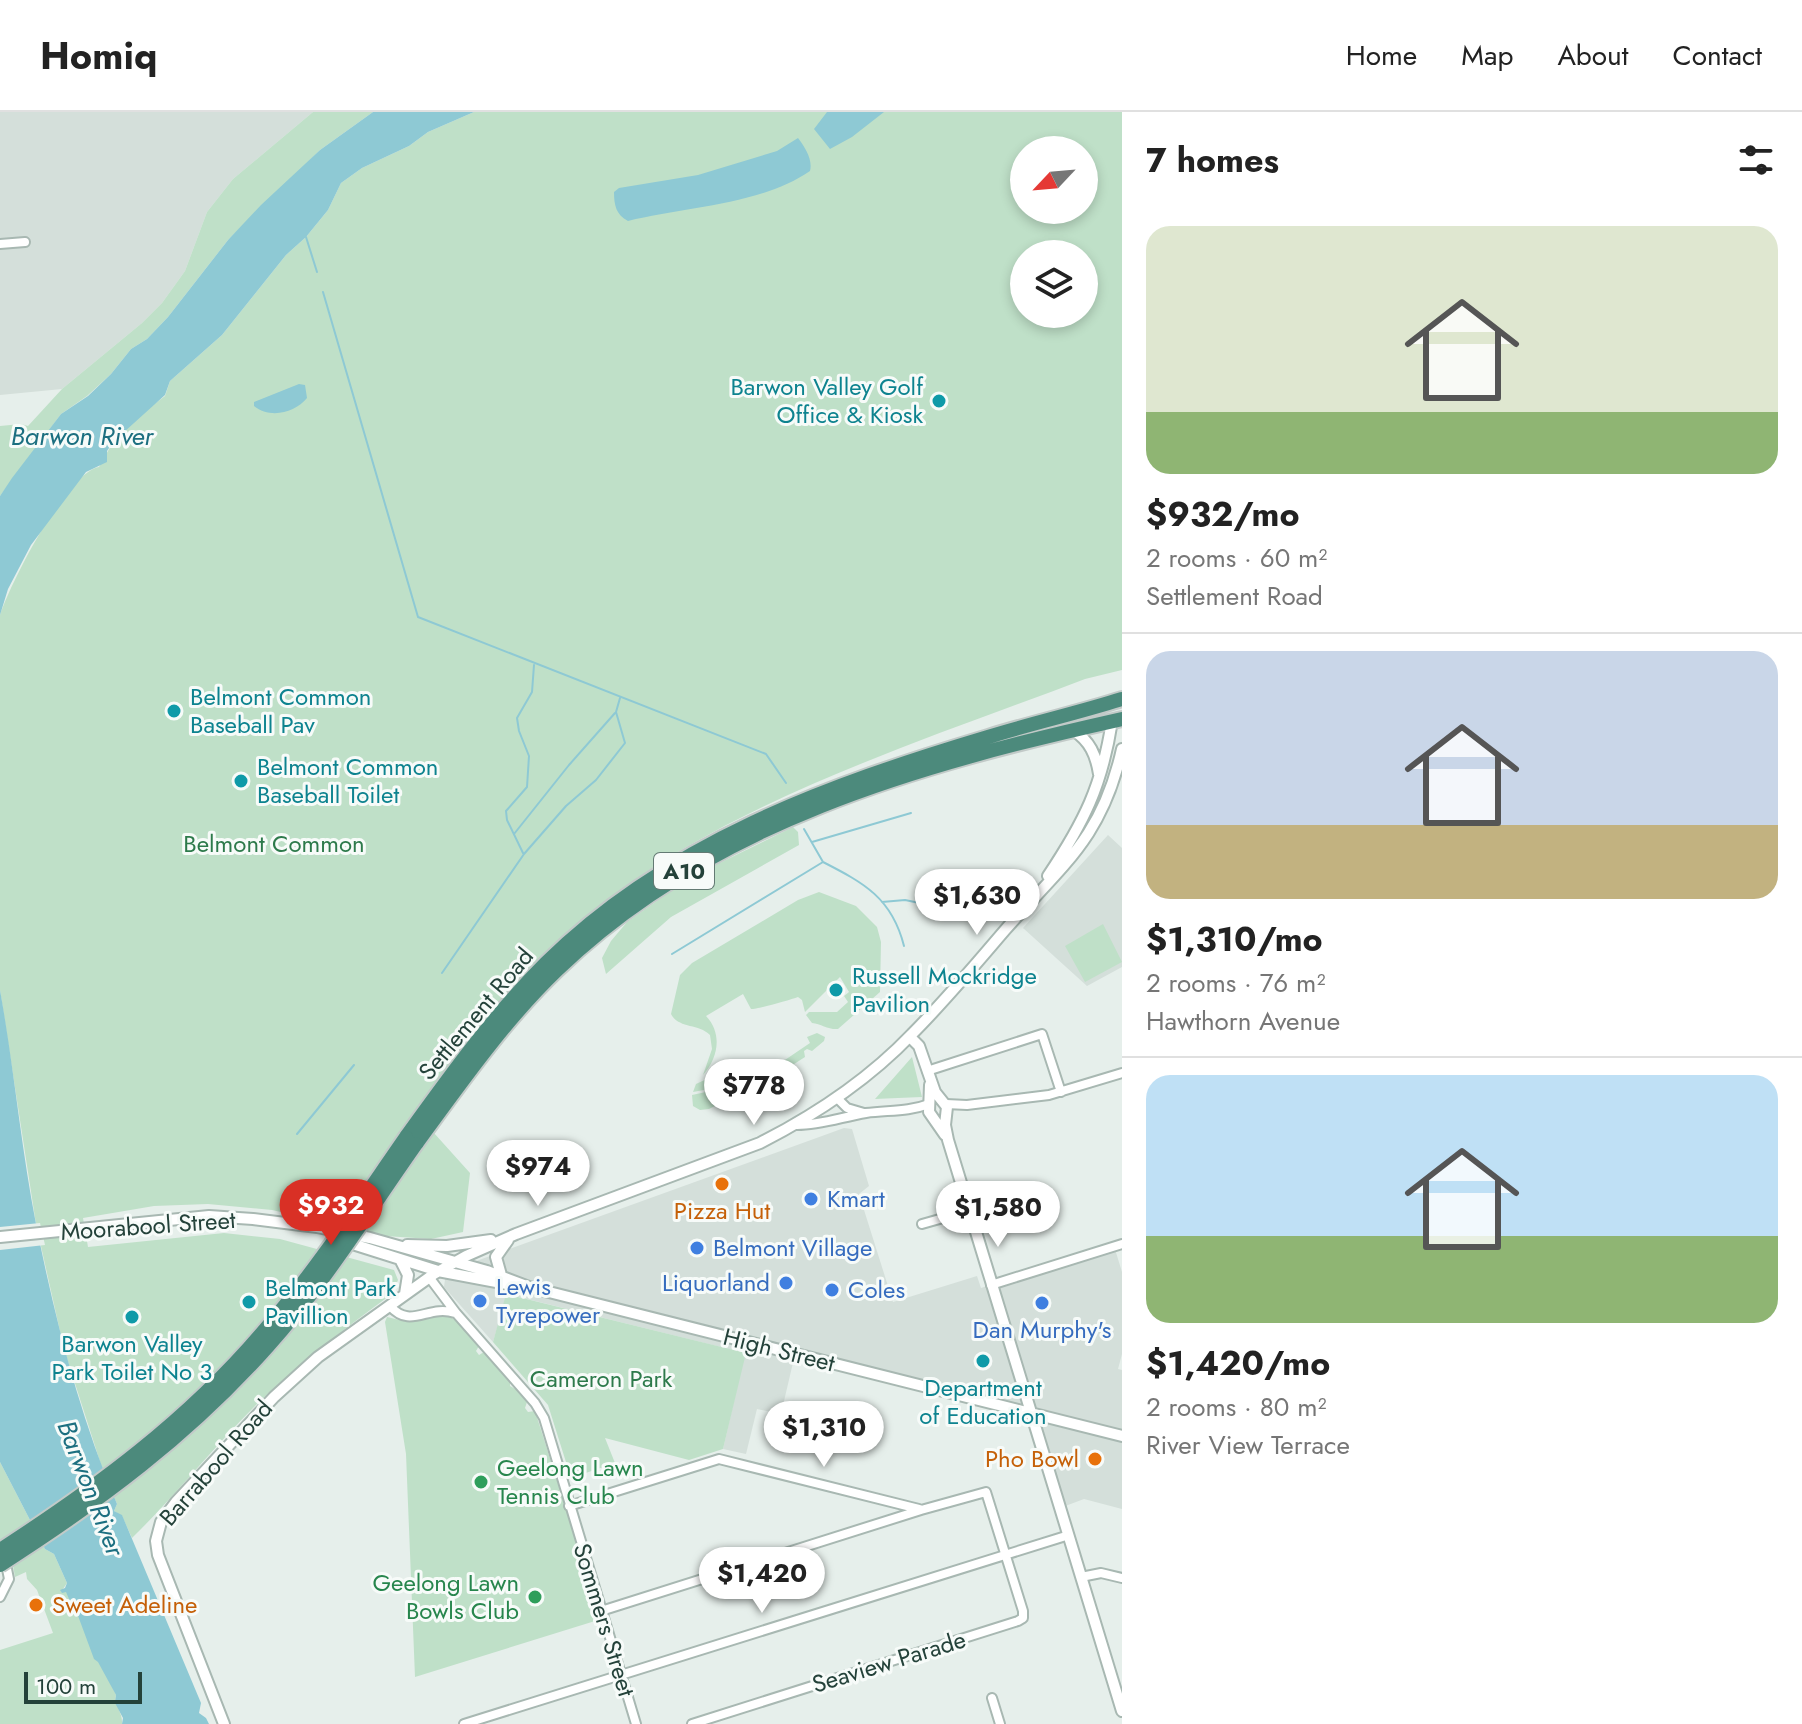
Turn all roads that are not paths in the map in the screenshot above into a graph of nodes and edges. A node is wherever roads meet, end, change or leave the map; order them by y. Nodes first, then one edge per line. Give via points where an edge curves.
1 (25, 242) dead end
2 (0, 244) edge
3 (1119, 709) edge
4 (1073, 730) junction
5 (1122, 751) edge
6 (1100, 780) junction
7 (1082, 823) junction
8 (1092, 830) junction
9 (1036, 895) junction
10 (910, 1037) junction
11 (1122, 1073) edge
12 (928, 1076) junction
13 (1061, 1092) junction
14 (837, 1098) junction
15 (938, 1109) junction
16 (864, 1113) junction
17 (797, 1125) junction
18 (411, 1141) junction
19 (968, 1211) junction
20 (922, 1224) dead end
21 (296, 1225) junction
22 (516, 1234) junction
23 (0, 1237) edge
24 (386, 1243) junction
25 (1122, 1244) edge
26 (400, 1260) junction
27 (453, 1262) junction
28 (434, 1274) junction
29 (501, 1275) junction
30 (991, 1285) junction
31 (529, 1287) junction
32 (405, 1295) junction
33 (390, 1306) junction
34 (456, 1313) junction
35 (1032, 1413) junction
36 (1122, 1436) edge
37 (569, 1506) junction
38 (921, 1510) junction
39 (1069, 1535) junction
40 (0, 1551) edge
41 (1006, 1555) junction
42 (0, 1565) edge
43 (1081, 1577) junction
44 (1122, 1578) edge
45 (0, 1597) edge
46 (601, 1611) junction
47 (621, 1675) junction
48 (992, 1698) dead end
49 (1122, 1711) edge
50 (722, 1720) edge
51 (224, 1724) edge
52 (464, 1724) edge
53 (636, 1724) edge
54 (692, 1724) edge
55 (1000, 1724) edge

1 - 2 street
3 - 4 highway, Settlement Road / A10
3 - 6 street
3 - 18 highway, Settlement Road / A10 via 987,737 846,783 744,825 681,860 612,906 548,961 484,1032
4 - 6 street via 1090,745
4 - 18 highway, Settlement Road / A10 via 859,792 739,841 684,871 618,917 557,970
5 - 8 street via 1110,795
6 - 7 street
7 - 8 street
7 - 9 street
8 - 9 street
9 - 10 street
10 - 12 street via 919,1046
10 - 14 street
11 - 13 street
12 - 13 street via 1042,1034
12 - 15 street
13 - 15 street
14 - 16 street
14 - 17 street
15 - 16 street
15 - 19 street
16 - 17 street
17 - 22 street via 725,1158
18 - 40 highway, Settlement Road / A10, bridge via 261,1334 171,1426
18 - 42 highway, Settlement Road / A10, bridge via 315,1287 227,1390 131,1476
19 - 20 street
19 - 30 street
21 - 23 street, Moorabool Street via 209,1216
21 - 24 street, Moorabool Street
21 - 26 street, Moorabool Street
22 - 24 street via 453,1246
22 - 27 street, Barrabool Road
22 - 29 street via 496,1257
24 - 27 street, Moorabool Street
25 - 30 street
26 - 28 street, Moorabool Street
26 - 32 street via 408,1275
27 - 28 street, Barrabool Road
27 - 29 street, High Street
28 - 31 street, High Street
28 - 32 street, Barrabool Road
28 - 34 street, Sommers Street
29 - 31 street, High Street
30 - 35 street
31 - 35 street, High Street
32 - 33 street, Barrabool Road
33 - 34 street via 407,1318 436,1310
33 - 51 street, Barrabool Road via 292,1379 176,1502 157,1530 158,1555
34 - 37 street, Sommers Street via 542,1413
35 - 36 street, High Street
35 - 39 street
37 - 38 street via 719,1459
37 - 46 street, Sommers Street
38 - 41 street, Seaview Parade via 986,1492
38 - 46 street
39 - 41 street
39 - 43 street
40 - 45 street via 9,1571
41 - 47 street
41 - 50 street, Seaview Parade via 1023,1611 1018,1621
43 - 44 street via 1101,1573
43 - 49 street
46 - 47 street, Sommers Street
47 - 52 street
47 - 53 street, Sommers Street
48 - 55 street
50 - 54 street, Seaview Parade

